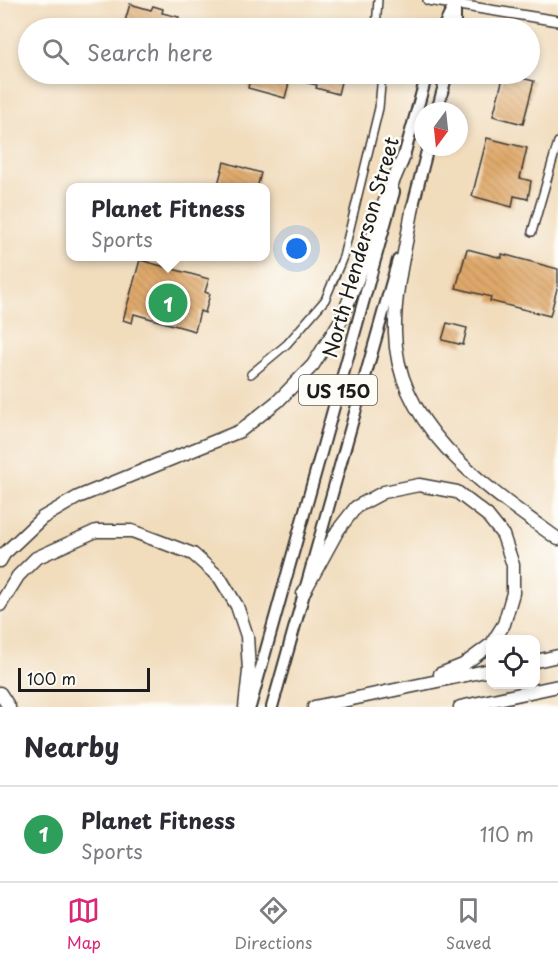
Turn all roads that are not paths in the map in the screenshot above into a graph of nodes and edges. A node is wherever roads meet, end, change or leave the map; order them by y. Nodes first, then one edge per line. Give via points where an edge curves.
1 (378, 0) edge
2 (428, 0) edge
3 (456, 2) edge
4 (377, 18) edge
5 (448, 18) edge
6 (455, 18) edge
7 (558, 21) edge
8 (381, 84) edge
9 (424, 84) edge
10 (444, 84) edge
11 (439, 102) edge
12 (558, 141) edge
13 (404, 156) junction
14 (426, 156) edge
15 (413, 206) junction
16 (532, 232) dead end
17 (251, 374) dead end
18 (558, 539) edge
19 (0, 561) edge
20 (303, 594) junction
21 (0, 605) edge
22 (497, 635) edge
23 (486, 648) edge
24 (558, 656) edge
25 (540, 660) edge
26 (486, 671) edge
27 (558, 686) edge
28 (404, 688) junction
29 (0, 693) edge
30 (9, 707) edge
31 (245, 707) edge
32 (250, 707) edge
33 (272, 707) edge
34 (314, 707) edge
35 (460, 707) edge

1 - 4 street
2 - 3 street
3 - 5 main road
3 - 6 main road
3 - 7 street
8 - 17 street via 380,108 343,258 330,289 287,344
9 - 13 main road, North Henderson Street / US 150
10 - 11 main road
12 - 16 street
13 - 19 highway via 342,320 314,365 240,431 78,497 42,518
13 - 32 main road, North Henderson Street / US 150
14 - 15 main road, North Henderson Street / US 150
15 - 18 highway via 396,302 395,334 412,398 433,434 464,465
15 - 20 main road, North Henderson Street / US 150
20 - 22 highway via 356,507 384,492 419,484 456,492 488,515 503,534 513,565 513,593
20 - 33 main road, North Henderson Street / US 150
21 - 31 highway via 18,576 36,558 96,531 132,531 193,554 220,578 237,606 247,636
23 - 28 highway via 463,666
24 - 25 highway
26 - 28 highway
27 - 35 highway
28 - 34 highway
29 - 30 highway

